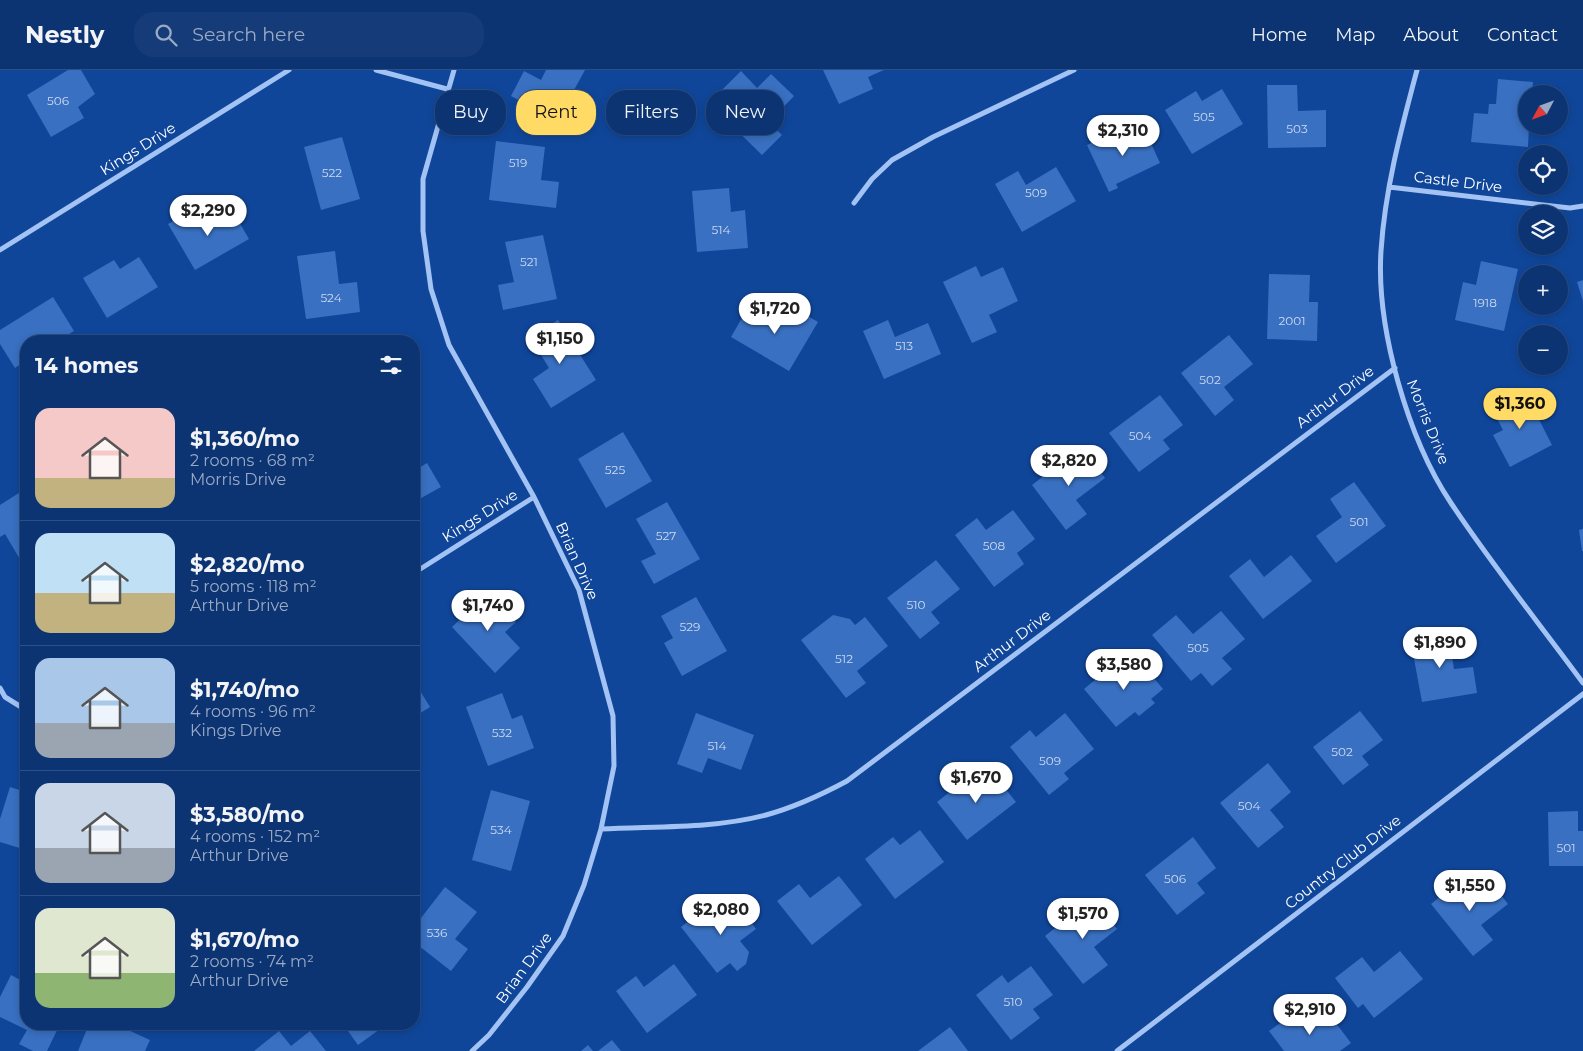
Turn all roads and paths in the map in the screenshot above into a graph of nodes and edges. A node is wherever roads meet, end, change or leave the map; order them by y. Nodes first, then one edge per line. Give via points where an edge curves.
1 (289, 70) edge
2 (376, 70) edge
3 (454, 70) edge
4 (1074, 70) edge
5 (1417, 70) edge
6 (447, 89) junction
7 (1389, 187) junction
8 (854, 203) dead end
9 (1583, 206) edge
10 (0, 250) edge
11 (1395, 368) junction
12 (534, 497) junction
13 (420, 569) edge
14 (1583, 683) edge
15 (0, 688) edge
16 (1583, 694) edge
17 (20, 706) edge
18 (601, 828) junction
19 (472, 1051) edge
20 (1117, 1051) edge

1 - 10 street, Kings Drive
2 - 6 street
3 - 6 street, Brian Drive
4 - 8 street via 892,160
5 - 7 street, Morris Drive via 1395,148
6 - 12 street, Brian Drive via 423,179 423,231 431,288 449,345
7 - 9 street, Castle Drive via 1570,208
7 - 11 street, Morris Drive via 1381,252 1381,294
11 - 14 street, Morris Drive via 1400,393 1422,448 1450,502
11 - 18 street, Arthur Drive via 847,781 805,803 765,815 717,824
12 - 13 street, Kings Drive
12 - 18 street, Brian Drive via 579,590 612,716 614,766
15 - 17 street via 5,697
16 - 20 street, Country Club Drive
18 - 19 street, Brian Drive via 564,936 527,988

